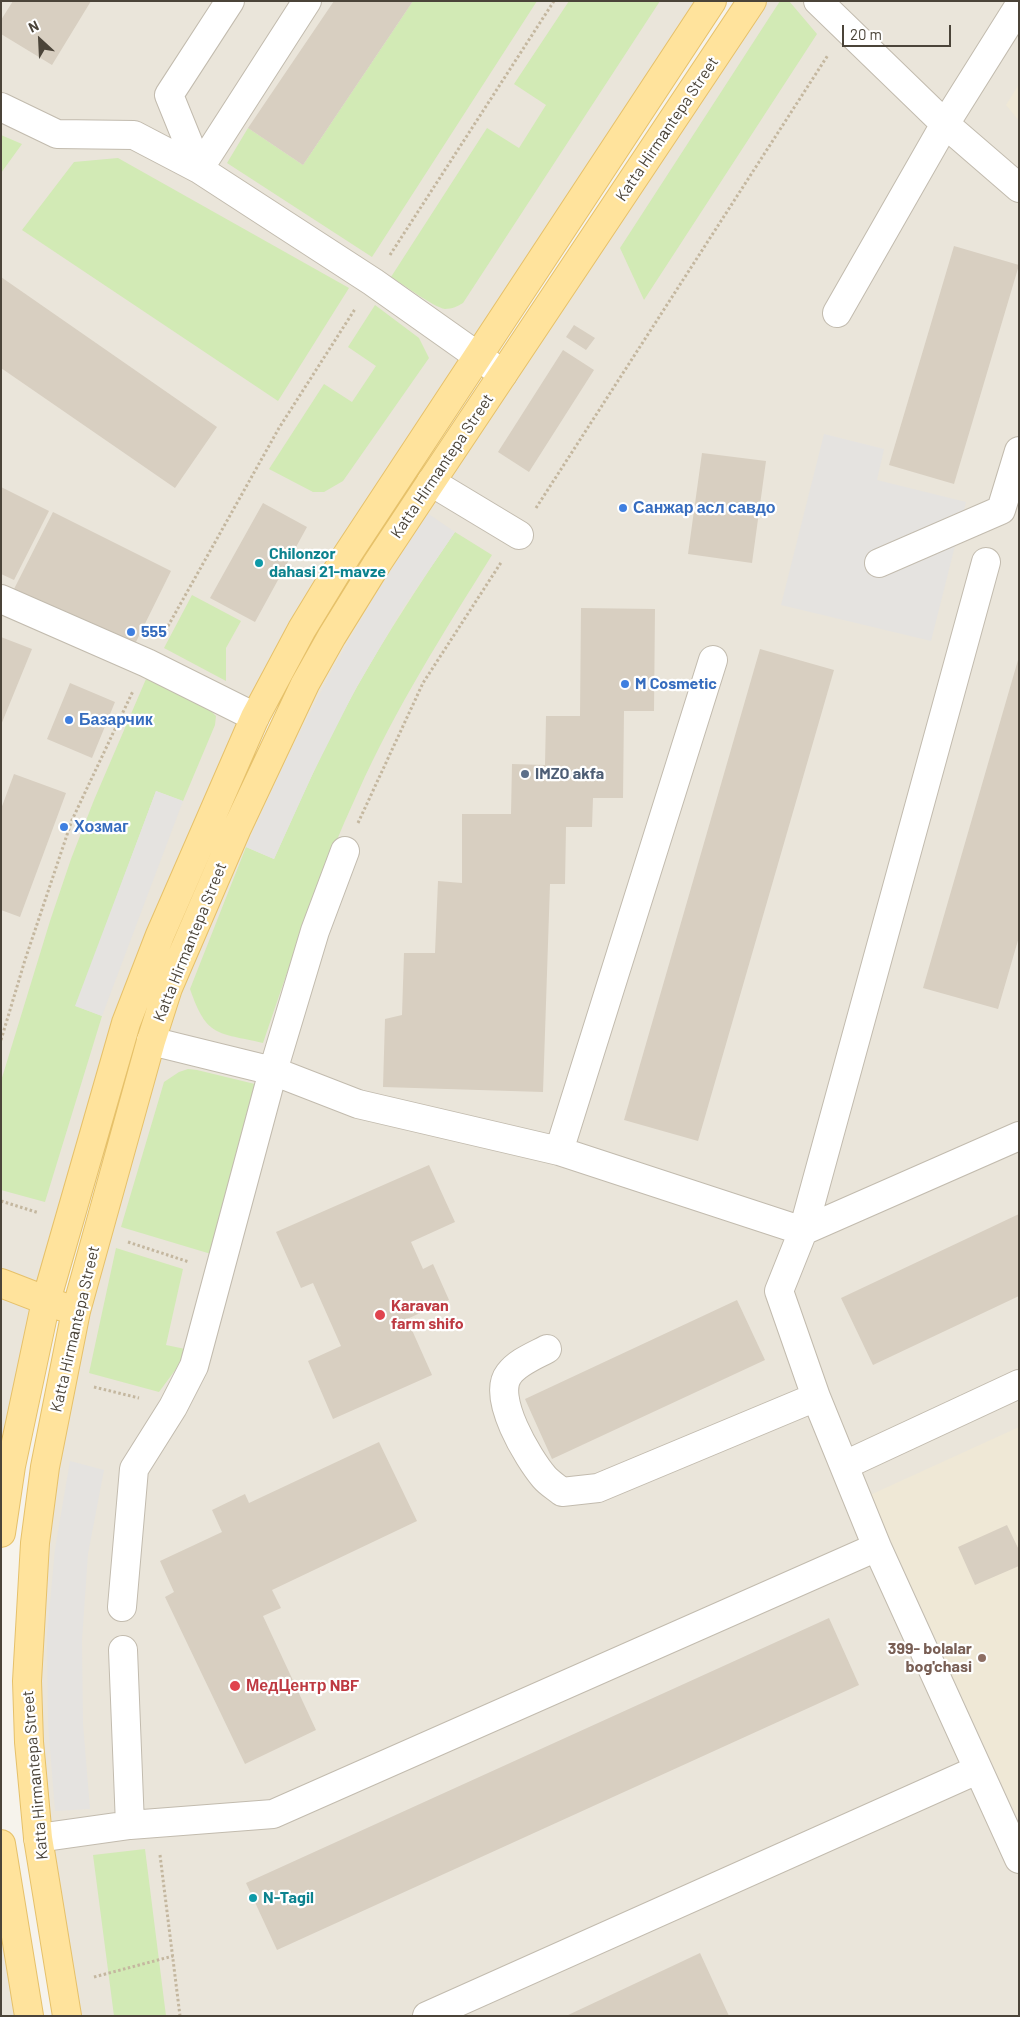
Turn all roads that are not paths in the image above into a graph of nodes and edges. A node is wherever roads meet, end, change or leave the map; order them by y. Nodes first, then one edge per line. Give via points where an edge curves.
1 (230, 1) edge
2 (307, 1) edge
3 (712, 1) edge
4 (752, 1) edge
5 (818, 1) edge
6 (1019, 6) edge
7 (1, 107) edge
8 (945, 124) junction
9 (199, 168) junction
10 (1019, 188) edge
11 (837, 313) dead end
12 (477, 356) junction
13 (503, 374) junction
14 (1019, 451) edge
15 (430, 482) junction
16 (519, 535) road end
17 (986, 562) dead end
18 (879, 563) dead end
19 (1, 599) edge
20 (713, 660) dead end
21 (255, 717) junction
22 (346, 850) road end
23 (151, 1041) junction
24 (273, 1071) junction
25 (1019, 1136) edge
26 (559, 1151) junction
27 (803, 1231) junction
28 (1, 1284) edge
29 (46, 1300) junction
30 (76, 1311) junction
31 (547, 1349) dead end
32 (1019, 1384) edge
33 (816, 1397) junction
34 (845, 1465) junction
35 (1, 1533) edge
36 (877, 1547) junction
37 (122, 1607) dead end
38 (123, 1650) dead end
39 (978, 1770) junction
40 (130, 1825) junction
41 (38, 1838) junction
42 (1, 1844) edge
43 (1019, 1859) edge
44 (7, 1923) edge
45 (29, 2016) edge
46 (66, 2016) edge
47 (427, 2016) edge

1 - 9 street via 169,95
2 - 9 street
3 - 12 main road, Katta Hirmаntepa Street
4 - 13 main road, Katta Hirmаntepa Street
5 - 8 street
6 - 8 street
7 - 9 street via 58,134 134,135
8 - 10 street
8 - 11 street
9 - 12 street via 373,282
12 - 13 street
12 - 21 main road, Katta Hirmаntepa Street via 347,554
13 - 15 main road, Katta Hirmаntepa Street
14 - 18 street via 1001,510
15 - 16 street
15 - 23 main road, Katta Hirmаntepa Street via 305,684 237,828 168,988
17 - 27 street
19 - 21 street via 147,662
20 - 26 street
21 - 29 main road, Katta Hirmаntepa Street via 164,926 126,1023
22 - 24 street via 315,931
23 - 24 street
23 - 30 main road, Katta Hirmаntepa Street
24 - 26 street via 358,1104
24 - 37 street via 194,1366 173,1408 134,1469
25 - 27 street
26 - 27 street
27 - 33 street via 779,1291
28 - 29 main road
29 - 30 main road
29 - 35 main road, Katta Hirmаntepa Street via 11,1466
30 - 41 main road, Katta Hirmаntepa Street via 45,1467 29,1617 29,1733
31 - 33 street via 521,1362 508,1375 503,1388 506,1407 522,1445 545,1478 562,1492 598,1488
32 - 34 street
33 - 34 street
34 - 36 street
36 - 39 street
36 - 40 street via 273,1814
38 - 40 street
39 - 43 street
39 - 47 street
40 - 41 street
41 - 46 main road, Katta Hirmаntepa Street
42 - 44 main road
44 - 45 main road

